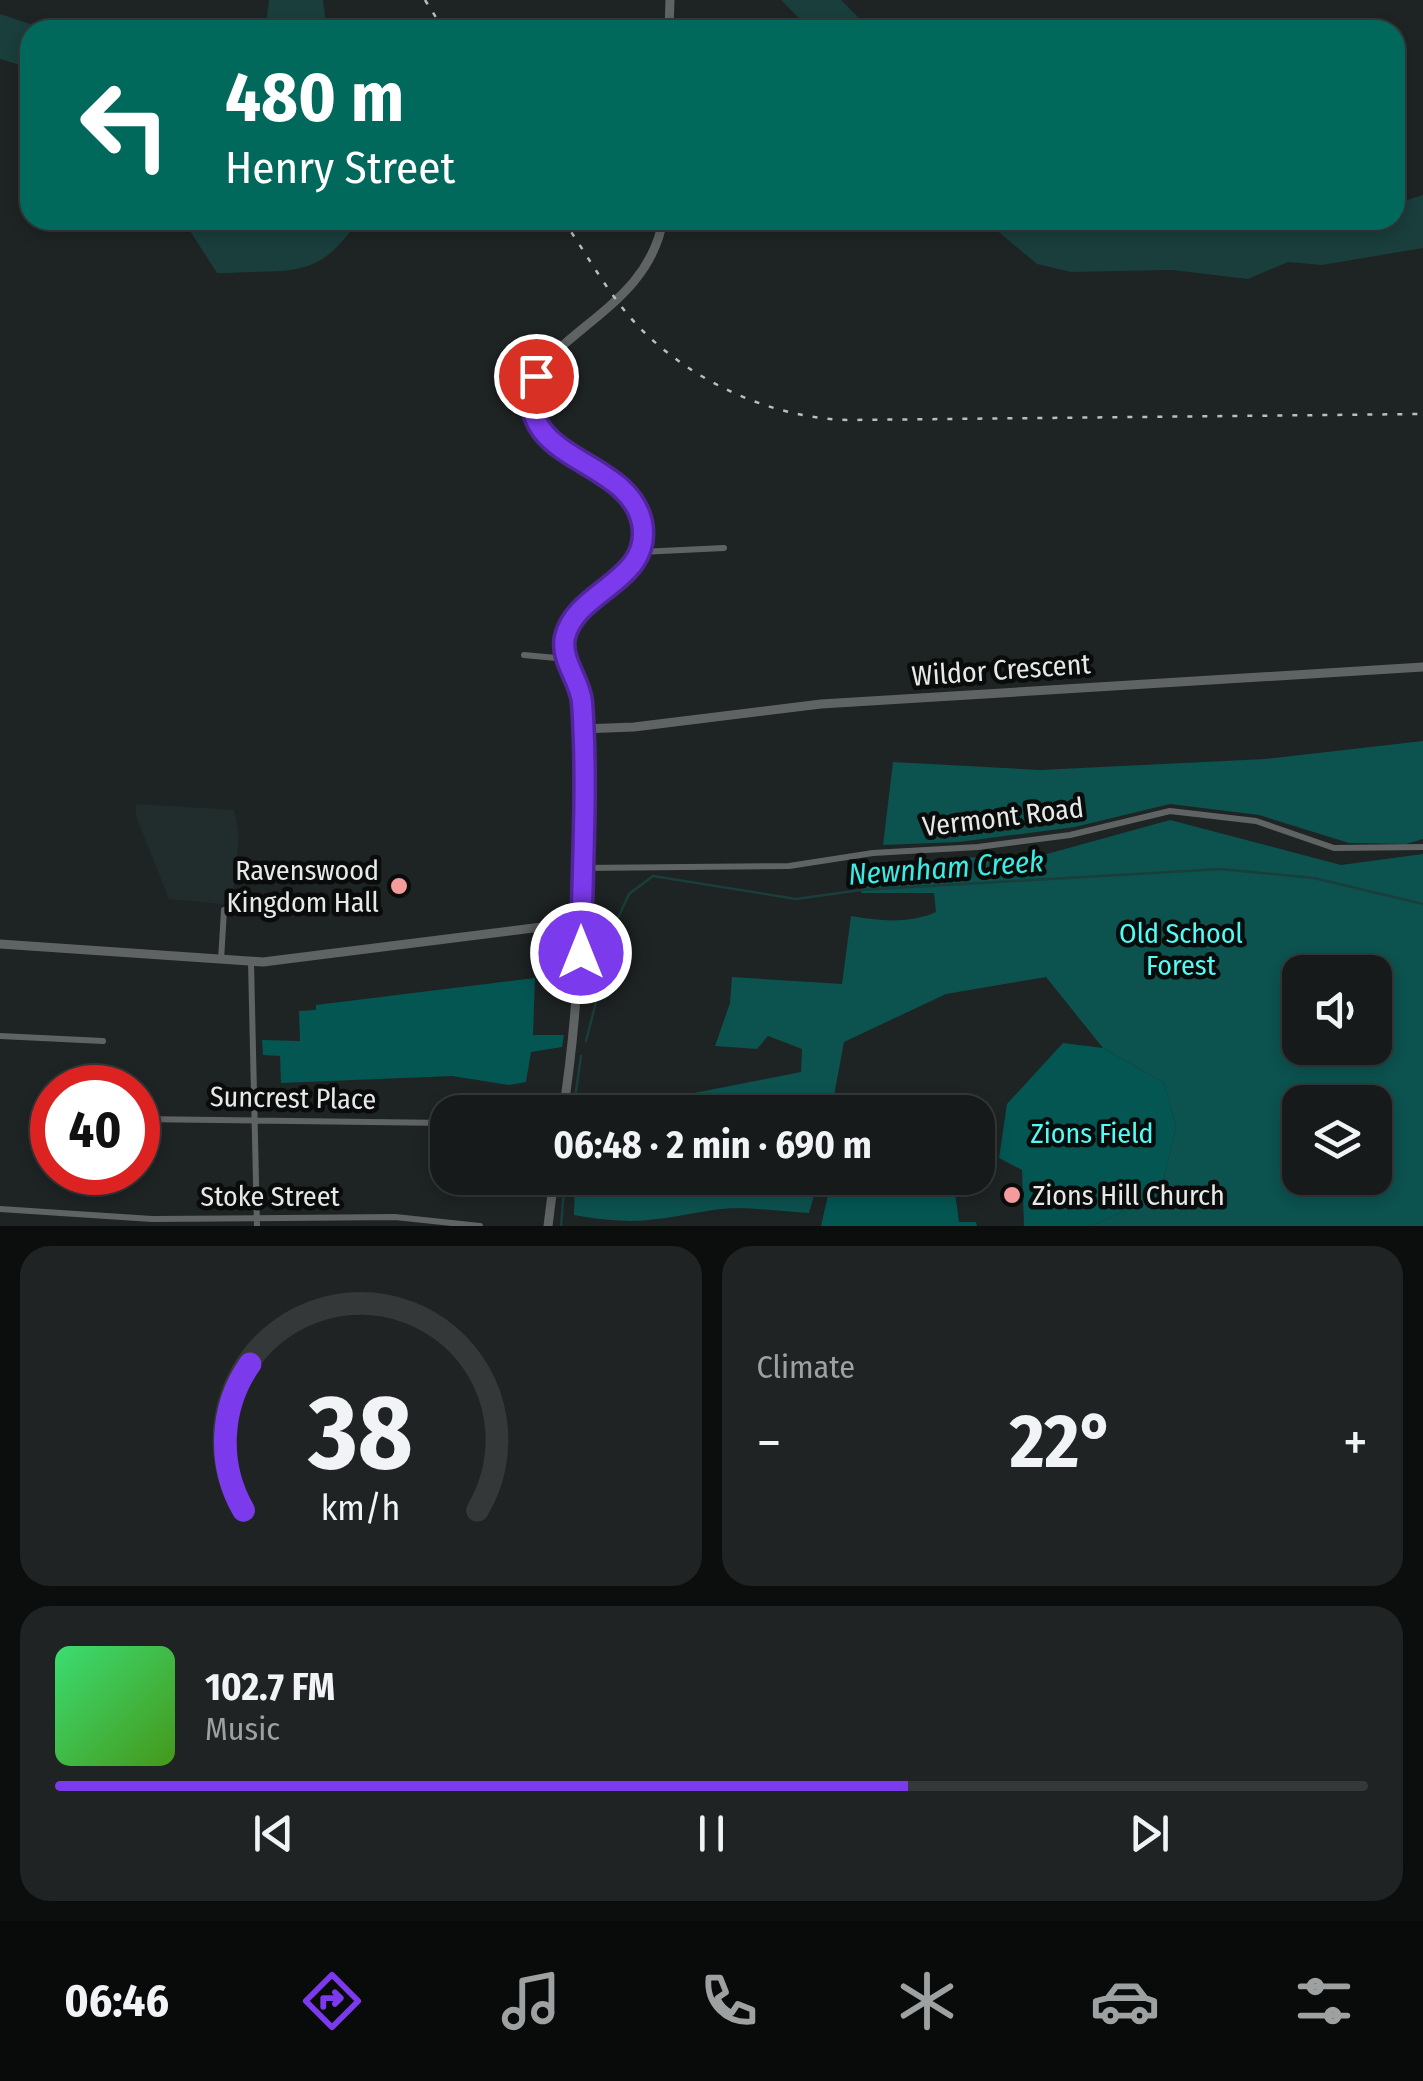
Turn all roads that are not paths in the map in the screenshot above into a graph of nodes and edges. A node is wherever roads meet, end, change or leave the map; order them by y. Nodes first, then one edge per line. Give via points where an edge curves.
1 (660, 230) edge
2 (724, 548) dead end
3 (640, 552) junction
4 (524, 655) dead end
5 (567, 659) junction
6 (1423, 667) edge
7 (582, 729) junction
8 (1423, 847) edge
9 (581, 868) junction
10 (224, 910) dead end
11 (582, 922) junction
12 (0, 944) edge
13 (221, 960) junction
14 (251, 962) junction
15 (0, 1036) edge
16 (103, 1041) dead end
17 (566, 1095) edge
18 (160, 1119) edge
19 (255, 1120) junction
20 (430, 1123) edge
21 (552, 1195) edge
22 (0, 1209) edge
23 (257, 1223) edge
24 (480, 1226) edge
25 (548, 1226) edge

1 - 3 street via 641,276 548,359 532,396 544,434 631,498 642,522
2 - 3 street
3 - 5 street via 571,624
4 - 5 street
5 - 7 street via 580,689
6 - 7 street, Wildor Crescent via 821,704
7 - 9 street
8 - 9 street, Vermont Road via 1334,848 1256,821 1170,811 1070,835 789,866
9 - 11 street
10 - 13 street
11 - 14 street
11 - 17 street
12 - 13 street
13 - 14 street
14 - 19 street
15 - 16 street
18 - 19 street, Suncrest Place
19 - 20 street, Suncrest Place
19 - 23 street
21 - 25 street
22 - 23 street, Stoke Street
23 - 24 street, Stoke Street via 395,1217

